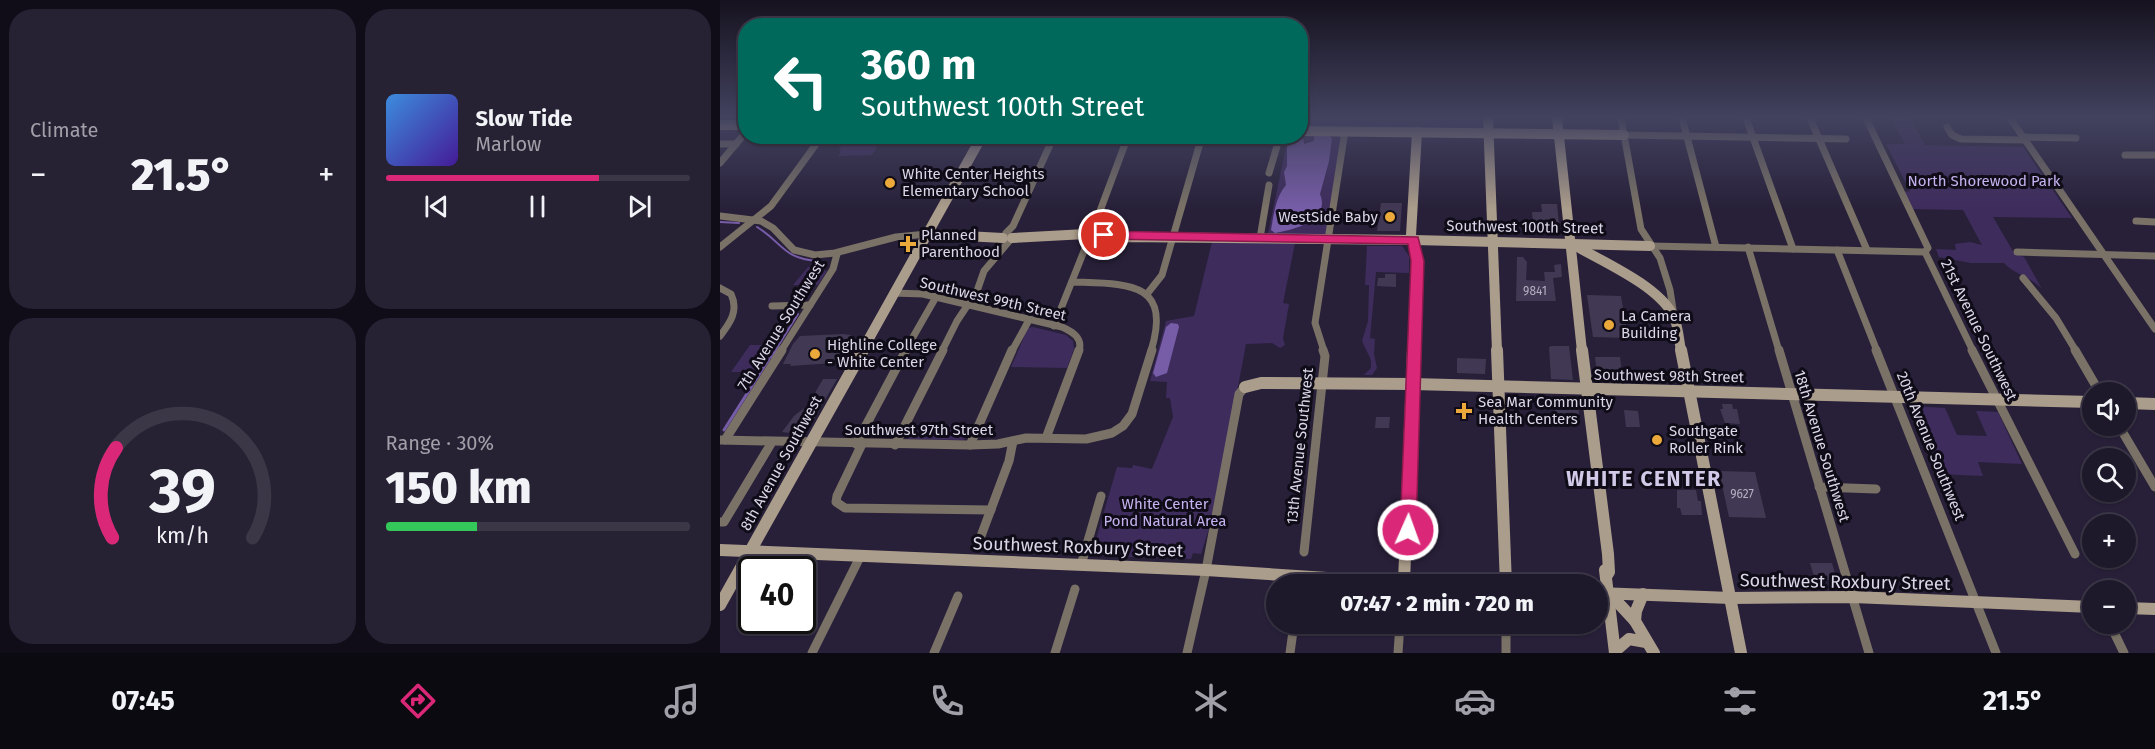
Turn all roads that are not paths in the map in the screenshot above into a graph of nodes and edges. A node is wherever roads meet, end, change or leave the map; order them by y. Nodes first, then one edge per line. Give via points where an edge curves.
1 (732, 148) edge
2 (813, 148) edge
3 (974, 148) edge
4 (1048, 148) edge
5 (1123, 148) edge
6 (1199, 148) edge
7 (1276, 148) edge
8 (1343, 148) edge
9 (1417, 148) edge
10 (1490, 148) edge
11 (1561, 148) edge
12 (1626, 148) edge
13 (1690, 148) edge
14 (1757, 148) edge
15 (1823, 148) edge
16 (1881, 148) edge
17 (2031, 148) edge
18 (2125, 155) dead end
19 (2155, 155) edge
20 (720, 163) edge
21 (1269, 173) dead end
22 (1269, 185) dead end
23 (720, 216) edge
24 (754, 219) junction
25 (2136, 221) dead end
26 (2155, 222) edge
27 (927, 234) junction
28 (1009, 236) junction
29 (1090, 237) junction
30 (1175, 237) junction
31 (1260, 238) junction
32 (1329, 239) junction
33 (1414, 240) junction
34 (1493, 242) junction
35 (1572, 244) junction
36 (1650, 246) junction
37 (1671, 246) junction
38 (720, 247) edge
39 (1716, 247) junction
40 (1748, 248) junction
41 (1793, 249) junction
42 (1837, 250) junction
43 (1867, 250) junction
44 (1925, 252) junction
45 (2017, 252) dead end
46 (837, 254) junction
47 (2104, 255) junction
48 (2155, 256) edge
49 (1660, 258) junction
50 (2022, 278) dead end
51 (1072, 282) junction
52 (1667, 283) junction
53 (720, 288) edge
54 (893, 294) junction
55 (1147, 294) junction
56 (936, 297) junction
57 (1658, 297) junction
58 (810, 305) junction
59 (968, 305) junction
60 (772, 306) dead end
61 (1671, 311) junction
62 (1029, 320) junction
63 (1054, 326) junction
64 (2155, 329) edge
65 (720, 336) edge
66 (2094, 382) edge
67 (1322, 383) junction
68 (1413, 384) junction
69 (1245, 387) joint
70 (1500, 387) junction
71 (1688, 391) junction
72 (1791, 394) junction
73 (1588, 395) junction
74 (1895, 397) junction
75 (1996, 399) junction
76 (2082, 402) edge
77 (2136, 403) edge
78 (2155, 404) edge
79 (2125, 436) edge
80 (1046, 438) junction
81 (723, 440) edge
82 (1013, 441) junction
83 (772, 442) junction
84 (811, 443) junction
85 (859, 444) junction
86 (895, 445) junction
87 (970, 445) junction
88 (1819, 487) junction
89 (2155, 487) edge
90 (1876, 489) dead end
91 (1101, 496) dead end
92 (991, 510) junction
93 (720, 522) edge
94 (981, 536) dead end
95 (720, 550) edge
96 (752, 552) junction
97 (1304, 552) dead end
98 (2075, 554) dead end
99 (860, 557) junction
100 (1081, 566) junction
101 (1206, 570) junction
102 (1266, 574) edge
103 (1404, 574) edge
104 (1506, 574) edge
105 (1607, 574) edge
106 (1075, 589) dead end
107 (1608, 593) edge
108 (1643, 594) junction
109 (958, 596) dead end
110 (1608, 597) edge
111 (1853, 597) junction
112 (1731, 598) junction
113 (1977, 602) junction
114 (720, 605) edge
115 (2082, 607) edge
116 (2136, 609) edge
117 (2155, 609) edge
118 (1608, 618) edge
119 (1635, 621) junction
120 (1293, 634) edge
121 (1399, 634) edge
122 (1506, 634) edge
123 (2115, 634) edge
124 (1650, 648) edge
125 (1615, 652) edge
126 (812, 653) edge
127 (934, 653) edge
128 (1054, 653) edge
129 (1187, 653) edge
130 (1290, 653) edge
131 (1398, 653) edge
132 (1506, 653) edge
133 (1741, 653) edge
134 (1869, 653) edge
135 (1996, 653) edge
136 (2124, 653) edge

1 - 20 street
2 - 24 street via 775,201
3 - 27 street, 8th Avenue Southwest
4 - 28 street
5 - 29 street
6 - 30 street
7 - 21 street
8 - 32 street, 13th Avenue Southwest
9 - 33 street via 1411,235
10 - 34 street
11 - 35 street
12 - 36 street via 1641,229
13 - 39 street
14 - 41 street
15 - 43 street
16 - 44 street, 21st Avenue Southwest via 1928,248
17 - 47 street
18 - 19 street
22 - 31 street
23 - 24 street, Southwest 100th Street
24 - 38 street
24 - 46 street, Southwest 100th Street via 772,227 793,251
25 - 26 street
27 - 28 street, Southwest 100th Street
27 - 46 street, Southwest 100th Street via 895,236
27 - 54 street, 8th Avenue Southwest
28 - 29 street, Southwest 100th Street
28 - 59 street via 984,271
29 - 30 street, Southwest 100th Street
29 - 51 street
30 - 31 street, Southwest 100th Street
30 - 55 street via 1162,275
31 - 32 street, Southwest 100th Street
32 - 33 street, Southwest 100th Street
32 - 67 street, 13th Avenue Southwest via 1315,323 1325,352
33 - 34 street, Southwest 100th Street
33 - 68 street via 1418,261
34 - 35 street, Southwest 100th Street
34 - 70 street
35 - 36 street, Southwest 100th Street
35 - 57 street
35 - 73 street
36 - 37 street, Southwest 100th Street
36 - 49 street
37 - 39 street, Southwest 100th Street
37 - 49 street
39 - 40 street, Southwest 100th Street
40 - 41 street, Southwest 100th Street
40 - 72 street, 18th Avenue Southwest
41 - 42 street, Southwest 100th Street
42 - 43 street, Southwest 100th Street
42 - 74 street, 20th Avenue Southwest
43 - 44 street, Southwest 100th Street
44 - 75 street, 21st Avenue Southwest
45 - 47 street
46 - 58 street, 7th Avenue Southwest via 833,269
47 - 48 street
47 - 64 street
49 - 52 street
50 - 66 street via 2056,318
51 - 55 street via 1116,284
51 - 63 street
52 - 57 street
52 - 61 street via 1673,303
53 - 65 street via 732,294 736,306
54 - 56 street, Southwest 99th Street
54 - 84 street, 8th Avenue Southwest
55 - 80 street, Southwest 97th Street via 1158,310 1157,332 1132,414 1117,431 1097,438
56 - 59 street, Southwest 99th Street
56 - 85 street
57 - 61 street
58 - 60 street
58 - 81 street, 7th Avenue Southwest
59 - 62 street, Southwest 99th Street
59 - 86 street
61 - 71 street
62 - 63 street, Southwest 99th Street
62 - 87 street
63 - 80 street, Southwest 99th Street via 1075,334 1081,343
67 - 68 street, Southwest 98th Street
67 - 69 street, Southwest 98th Street via 1261,383
67 - 97 street, 13th Avenue Southwest
68 - 70 street, Southwest 98th Street
68 - 103 street
69 - 101 street via 1239,394
70 - 73 street, Southwest 98th Street
70 - 104 street
71 - 72 street, Southwest 98th Street
71 - 73 street, Southwest 98th Street
71 - 112 street
72 - 74 street, Southwest 98th Street
72 - 88 street, 18th Avenue Southwest
73 - 105 street
74 - 75 street, Southwest 98th Street
74 - 113 street, 20th Avenue Southwest
75 - 76 street, Southwest 98th Street
75 - 98 street, 21st Avenue Southwest
77 - 78 street
79 - 89 street
80 - 82 street, Southwest 97th Street
81 - 83 street, Southwest 97th Street
82 - 87 street, Southwest 97th Street
82 - 92 street
83 - 84 street, Southwest 97th Street
83 - 93 street via 724,522
84 - 85 street, Southwest 97th Street
84 - 96 street, 8th Avenue Southwest
85 - 86 street, Southwest 97th Street
85 - 92 street via 837,496 836,502 846,508
86 - 87 street, Southwest 97th Street
88 - 90 street
88 - 111 street, 18th Avenue Southwest
91 - 100 street
92 - 94 street
95 - 96 street, Southwest Roxbury Street
96 - 99 street, Southwest Roxbury Street
96 - 114 street, 8th Avenue Southwest
99 - 100 street, Southwest Roxbury Street
99 - 126 street
100 - 101 street, Southwest Roxbury Street
101 - 102 street, Southwest Roxbury Street
101 - 129 street
106 - 128 street
107 - 108 street, Southwest Roxbury Street
108 - 112 street, Southwest Roxbury Street
108 - 119 street
109 - 127 street
110 - 119 street
111 - 112 street, Southwest Roxbury Street
111 - 113 street, Southwest Roxbury Street
111 - 134 street, 18th Avenue Southwest
112 - 133 street
113 - 115 street, Southwest Roxbury Street
113 - 135 street, 20th Avenue Southwest
116 - 117 street
118 - 125 street
119 - 124 street
120 - 130 street
121 - 131 street
122 - 132 street
123 - 136 street
124 - 125 street via 1629,639

